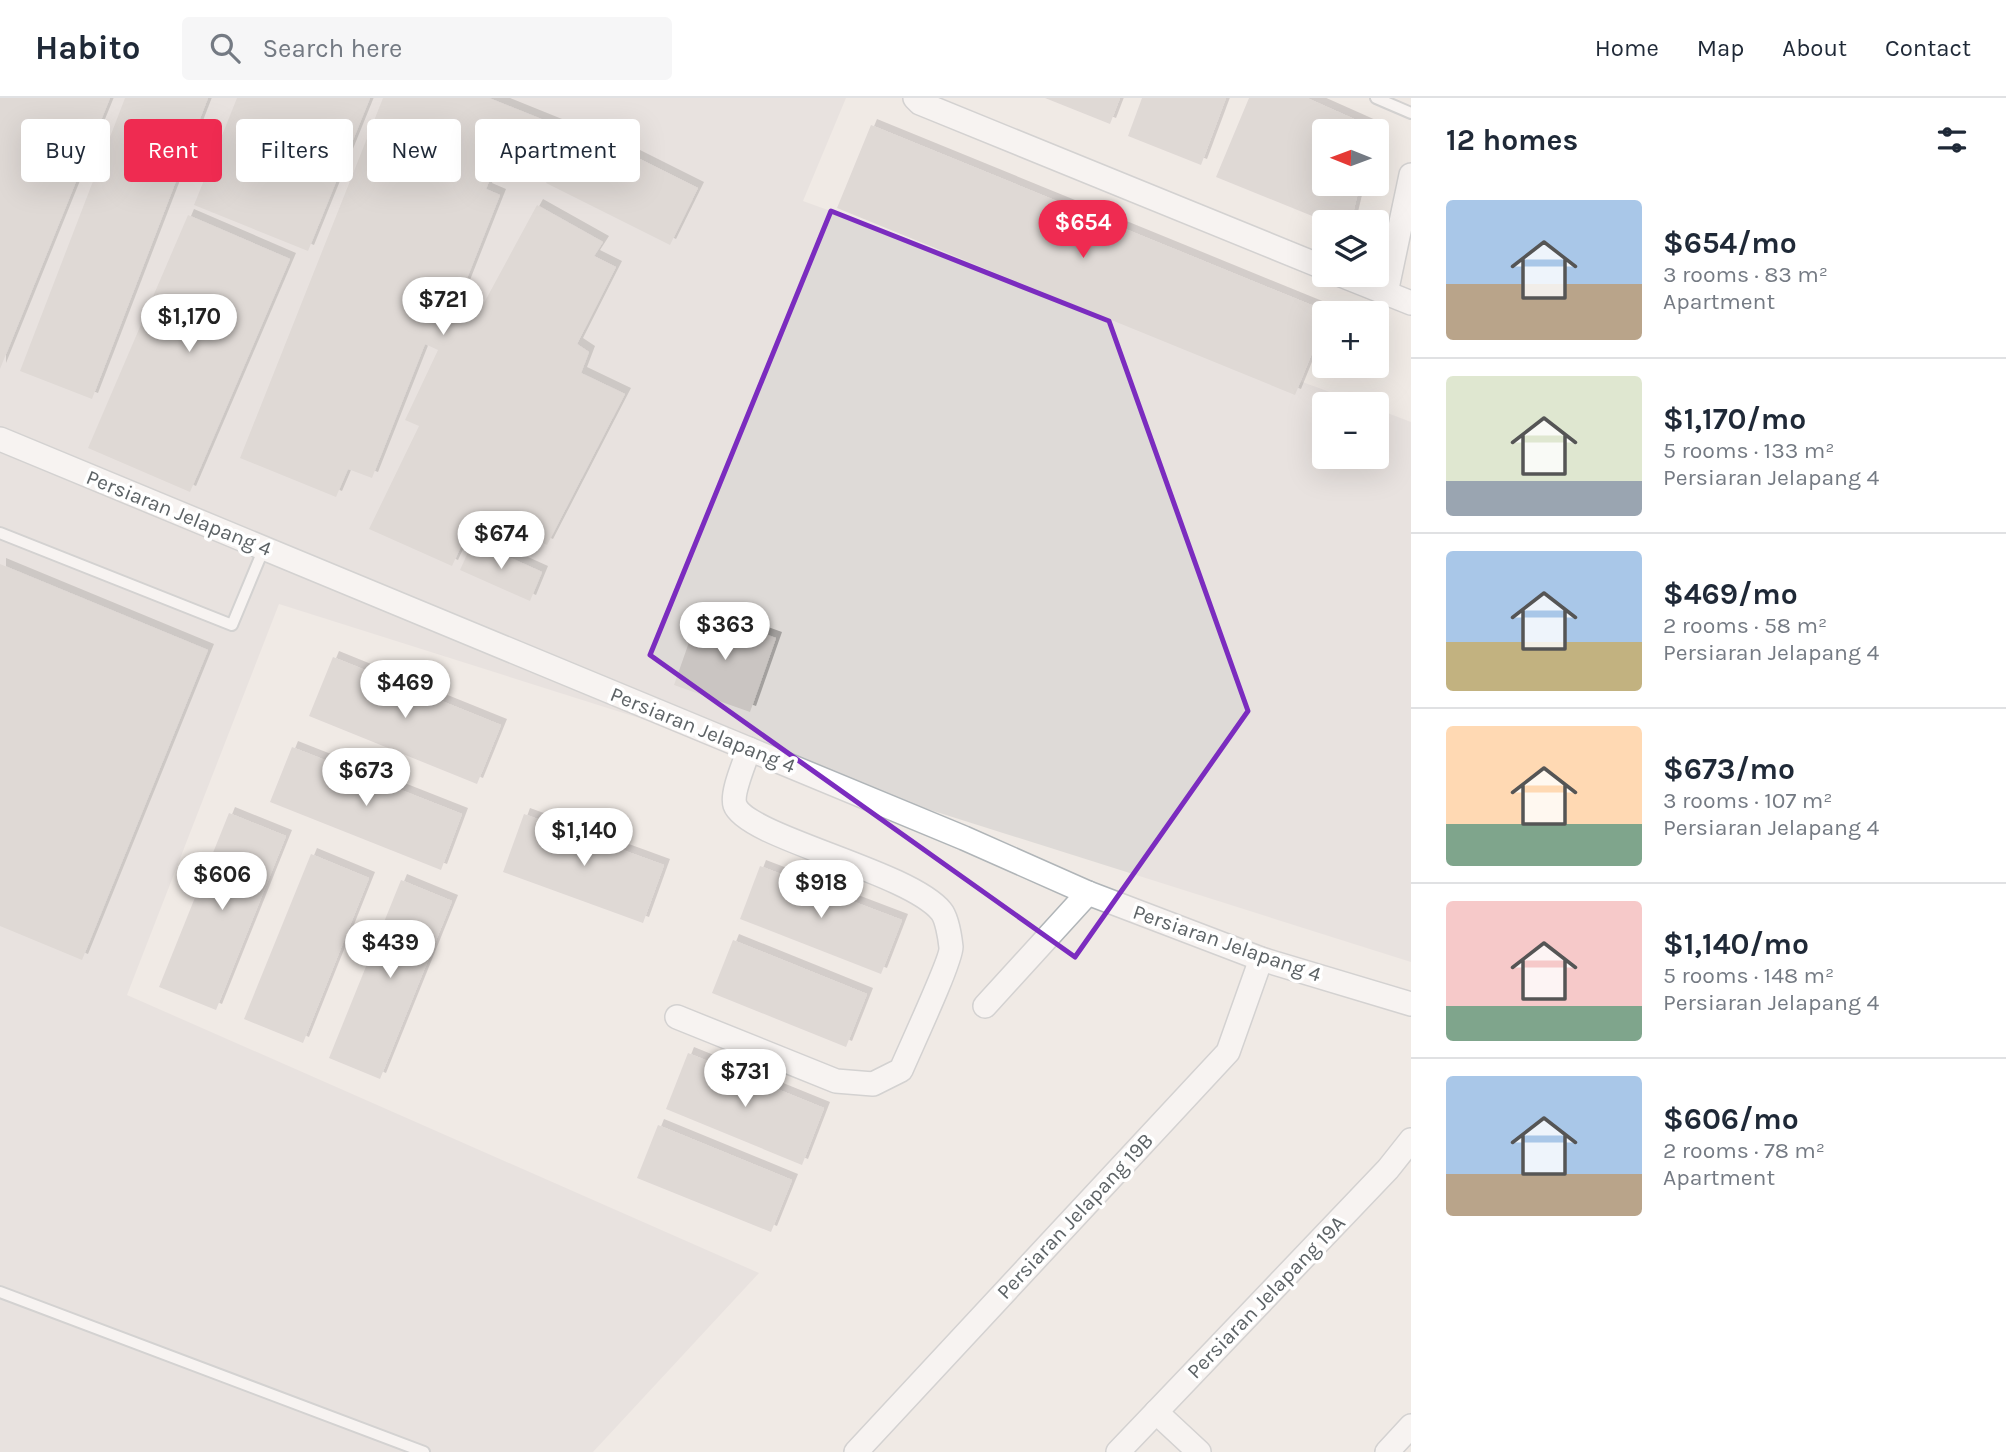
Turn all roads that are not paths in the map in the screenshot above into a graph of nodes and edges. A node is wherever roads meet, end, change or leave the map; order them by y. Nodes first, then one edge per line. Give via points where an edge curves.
1 (915, 98) edge
2 (1376, 98) edge
3 (1411, 113) edge
4 (1411, 175) edge
5 (1312, 263) edge
6 (1371, 287) edge
7 (1386, 293) junction
8 (1411, 303) edge
9 (0, 439) edge
10 (0, 533) edge
11 (264, 548) junction
12 (749, 749) junction
13 (1088, 893) junction
14 (1261, 959) junction
15 (1411, 1003) edge
16 (985, 1006) dead end
17 (677, 1017) dead end
18 (1411, 1140) edge
19 (0, 1292) edge
20 (1156, 1412) junction
21 (1411, 1426) edge
22 (424, 1452) edge
23 (856, 1452) edge
24 (1118, 1452) edge
25 (1199, 1452) edge
26 (1387, 1452) edge

1 - 5 street
2 - 3 lane
4 - 7 street
6 - 7 street
7 - 8 street
9 - 11 street, Persiaran Jelapang 4
10 - 11 lane via 232,625
11 - 12 street, Persiaran Jelapang 4
12 - 13 street, Persiaran Jelapang 4
12 - 17 street via 734,798 743,818 911,888 943,912 951,949 901,1070 873,1084 836,1081
13 - 14 street, Persiaran Jelapang 4
13 - 16 street
14 - 15 street, Persiaran Jelapang 4
14 - 23 street, Persiaran Jelapang 19B via 1228,1052
18 - 20 street, Persiaran Jelapang 19A
19 - 22 lane
20 - 24 street, Persiaran Jelapang 19A
20 - 25 street
21 - 26 street

